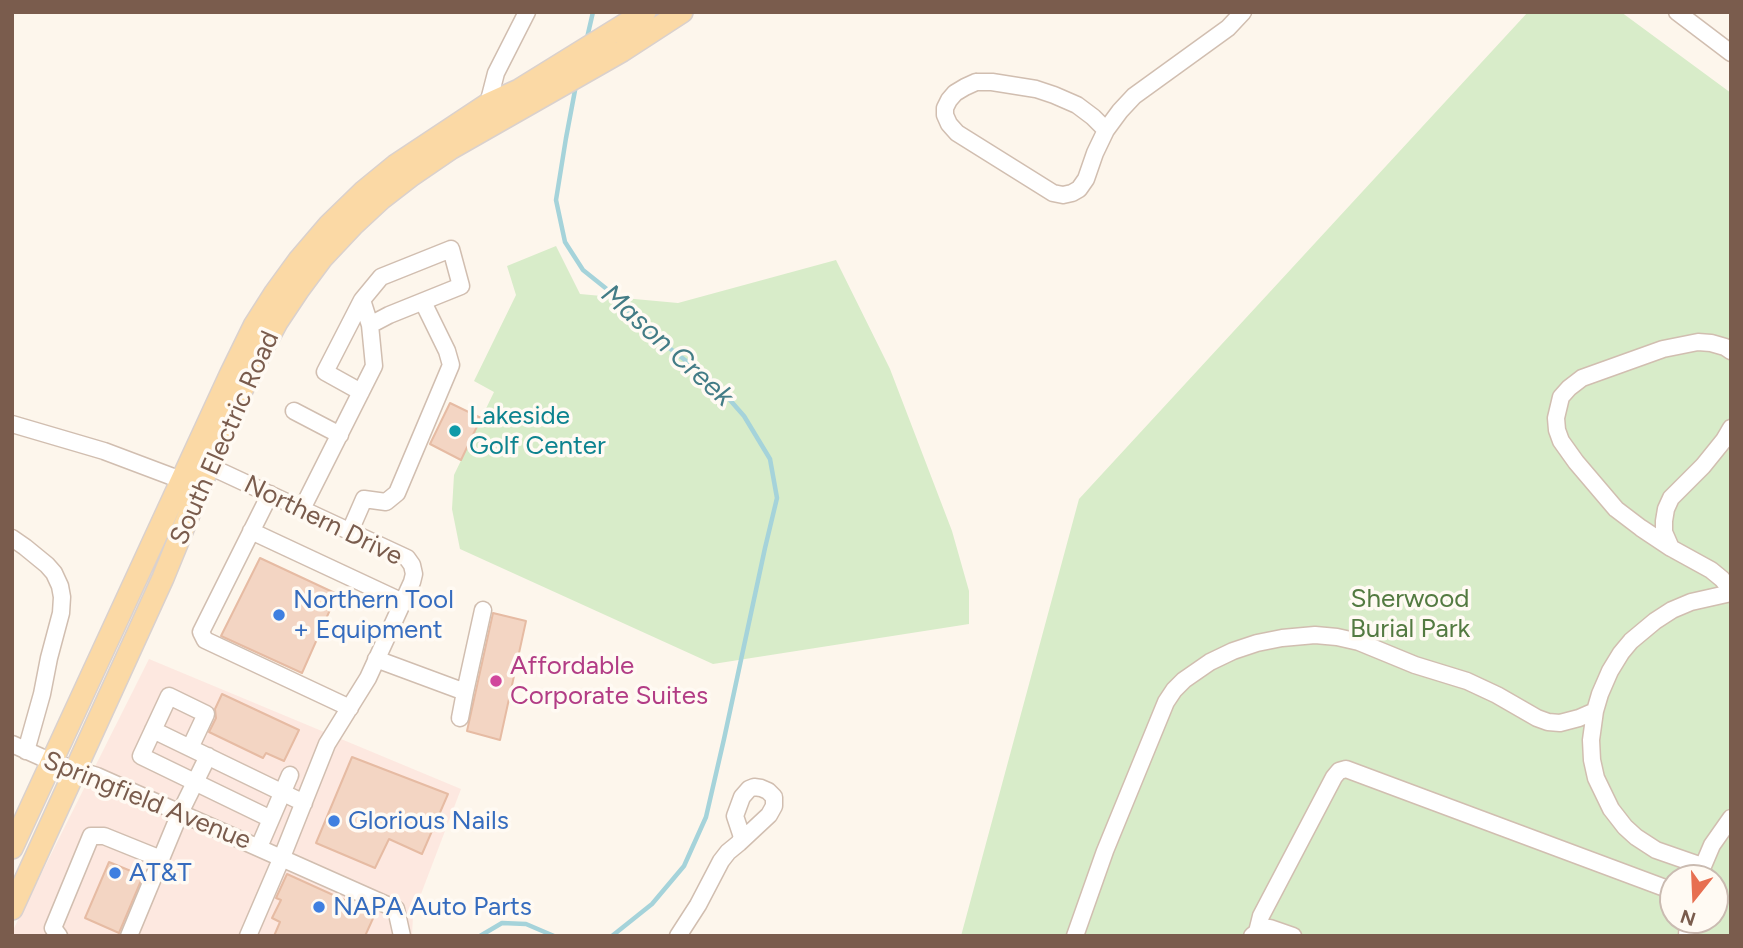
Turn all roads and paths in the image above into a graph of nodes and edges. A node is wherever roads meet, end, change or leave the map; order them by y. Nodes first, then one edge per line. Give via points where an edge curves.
1 (527, 12) edge
2 (645, 12) edge
3 (690, 12) edge
4 (1243, 12) edge
5 (1677, 12) edge
6 (673, 19) edge
7 (1731, 53) edge
8 (488, 104) junction
9 (1106, 130) junction
10 (362, 300) junction
11 (423, 302) junction
12 (370, 326) junction
13 (1731, 351) edge
14 (361, 392) junction
15 (294, 411) dead end
16 (12, 424) edge
17 (1731, 428) edge
18 (340, 435) junction
19 (209, 466) junction
20 (181, 480) junction
21 (270, 494) junction
22 (302, 509) junction
23 (251, 531) junction
24 (350, 531) junction
25 (12, 538) edge
26 (1671, 548) junction
27 (1731, 591) edge
28 (403, 601) junction
29 (482, 610) dead end
30 (376, 659) junction
31 (465, 692) junction
32 (350, 708) junction
33 (1595, 711) junction
34 (460, 718) dead end
35 (153, 730) junction
36 (19, 747) edge
37 (190, 748) junction
38 (208, 757) junction
39 (52, 762) junction
40 (76, 770) junction
41 (290, 775) dead end
42 (195, 783) junction
43 (282, 793) junction
44 (304, 803) junction
45 (180, 813) junction
46 (1731, 818) edge
47 (271, 819) junction
48 (739, 842) dead end
49 (259, 847) junction
50 (12, 848) edge
51 (282, 857) junction
52 (161, 859) junction
53 (1684, 864) edge
54 (1704, 864) edge
55 (1659, 886) edge
56 (12, 909) edge
57 (1255, 934) edge
58 (59, 936) edge
59 (129, 936) edge
60 (248, 936) edge
61 (402, 936) edge
62 (678, 936) edge
63 (1075, 936) edge
64 (1293, 936) edge

1 - 8 street via 496,73
2 - 8 main road, South Electric Road via 519,90
3 - 6 main road, South Electric Road
4 - 9 street via 1228,28 1134,96
5 - 7 street
6 - 19 main road, South Electric Road via 450,149 353,225 322,258 272,331
8 - 20 main road, South Electric Road via 363,192 299,260 254,327
9 - 9 street via 1077,105 1054,95 992,82 965,86 945,108 957,134 1063,195 1083,184
10 - 11 street via 381,277 451,249 461,286
10 - 12 street
10 - 14 street via 325,372
11 - 12 street
11 - 24 street via 452,365 397,493 386,502 364,499
12 - 14 street via 374,366
13 - 26 street via 1711,342 1663,349 1578,380 1557,408 1557,430 1576,462 1616,509
14 - 18 street
15 - 18 street
16 - 20 street
17 - 26 street via 1671,498 1664,520
18 - 22 street
19 - 21 street, Northern Drive
19 - 40 main road, South Electric Road
20 - 39 main road, South Electric Road
21 - 22 street, Northern Drive
21 - 23 street
22 - 24 street, Northern Drive
23 - 28 street
23 - 32 street via 201,632 205,640
24 - 28 street, Northern Drive via 407,558 414,574
25 - 36 street via 54,573 62,597 42,694
26 - 27 street via 1711,570
27 - 33 street via 1672,610 1631,642 1610,671
28 - 30 street, Northern Drive
29 - 31 street
30 - 31 street
30 - 32 street, Northern Drive
31 - 34 street
32 - 44 street, Northern Drive via 327,744
33 - 53 street via 1592,760 1611,809 1636,837
33 - 63 street via 1560,723 1548,722 1467,681 1337,637 1282,638 1233,651 1184,680 1166,702
35 - 37 street
35 - 37 street via 169,696 206,714
35 - 42 street via 141,756
36 - 39 street, Springfield Avenue
37 - 38 street
38 - 42 street
38 - 43 street
39 - 40 street, Springfield Avenue
39 - 50 main road, South Electric Road
40 - 45 street, Springfield Avenue
40 - 56 main road, South Electric Road
41 - 43 street
42 - 45 street
42 - 47 street
43 - 44 street
43 - 47 street
44 - 51 street, Northern Drive
45 - 49 street, Springfield Avenue
45 - 52 street
46 - 54 street
47 - 49 street
48 - 62 street via 721,860
49 - 51 street, Springfield Avenue
51 - 60 street, Northern Drive
51 - 61 street, Springfield Avenue via 396,909
52 - 58 street via 104,836 92,836 53,928
52 - 59 street
55 - 57 street via 1346,769 1334,777
57 - 64 street via 1270,928

